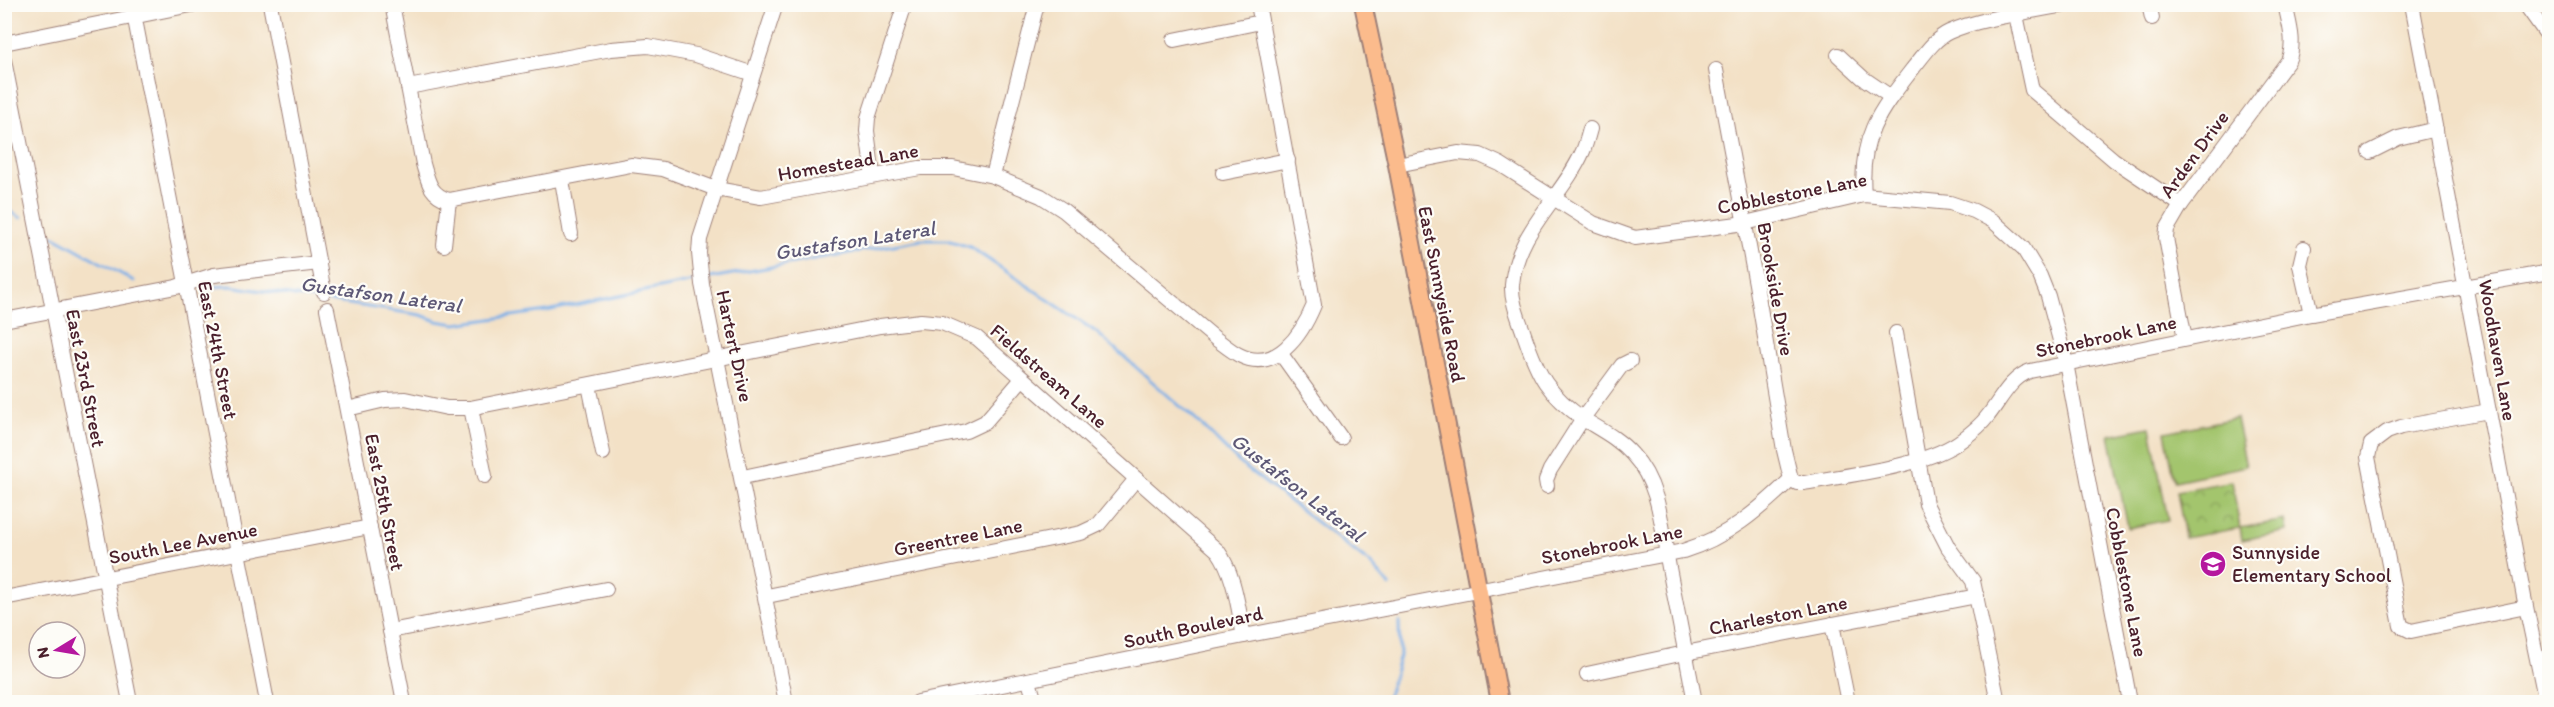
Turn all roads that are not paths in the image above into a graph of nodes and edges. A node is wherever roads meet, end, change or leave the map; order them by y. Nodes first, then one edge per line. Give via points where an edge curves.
1 (196, 4) edge
2 (270, 4) edge
3 (392, 4) edge
4 (776, 4) edge
5 (905, 4) edge
6 (1037, 4) edge
7 (1258, 4) edge
8 (1363, 4) edge
9 (2070, 4) edge
10 (2285, 4) edge
11 (2412, 4) edge
12 (2525, 4) edge
13 (133, 11) edge
14 (2016, 15) junction
15 (1261, 22) junction
16 (2550, 39) edge
17 (1174, 40) dead end
18 (4, 43) edge
19 (1838, 55) dead end
20 (4, 60) edge
21 (1716, 70) dead end
22 (753, 74) junction
23 (408, 87) junction
24 (1891, 97) junction
25 (1590, 129) dead end
26 (2436, 129) junction
27 (2370, 152) dead end
28 (1288, 160) junction
29 (1397, 165) junction
30 (1223, 173) dead end
31 (873, 176) junction
32 (993, 176) junction
33 (562, 180) junction
34 (716, 189) junction
35 (1864, 195) junction
36 (1554, 197) junction
37 (449, 200) junction
38 (2181, 205) junction
39 (1744, 224) junction
40 (572, 234) dead end
41 (444, 245) dead end
42 (2304, 248) dead end
43 (319, 263) junction
44 (2550, 272) edge
45 (185, 284) junction
46 (2466, 285) junction
47 (324, 292) dead end
48 (327, 309) dead end
49 (53, 311) junction
50 (2311, 314) junction
51 (4, 320) edge
52 (1896, 333) dead end
53 (2185, 339) junction
54 (1277, 356) junction
55 (718, 360) junction
56 (1630, 361) dead end
57 (2066, 363) junction
58 (1022, 379) junction
59 (589, 385) junction
60 (471, 408) junction
61 (347, 409) junction
62 (2489, 411) junction
63 (1583, 418) junction
64 (1341, 438) dead end
65 (603, 453) dead end
66 (1919, 459) junction
67 (485, 476) dead end
68 (742, 477) junction
69 (1791, 478) junction
70 (1136, 479) junction
71 (1547, 486) dead end
72 (370, 527) junction
73 (239, 553) junction
74 (1666, 555) junction
75 (105, 578) junction
76 (606, 589) dead end
77 (1477, 591) junction
78 (767, 596) junction
79 (1977, 596) junction
80 (4, 598) edge
81 (2526, 607) junction
82 (1832, 624) junction
83 (390, 630) junction
84 (1244, 636) junction
85 (1685, 653) junction
86 (1587, 674) dead end
87 (1029, 681) junction
88 (951, 699) edge
89 (129, 702) edge
90 (267, 702) edge
91 (404, 702) edge
92 (786, 702) edge
93 (918, 702) edge
94 (1035, 702) edge
95 (1500, 702) edge
96 (1695, 702) edge
97 (1848, 702) edge
98 (1998, 702) edge
99 (2130, 702) edge
100 (2546, 702) edge

1 - 13 street
2 - 43 street
3 - 23 street
4 - 22 street, Hartert Drive
5 - 31 street via 869,112 867,131
6 - 32 street
7 - 15 street
8 - 29 main road, East Sunnyside Road
9 - 14 street
10 - 38 street, Arden Drive via 2292,39 2288,61
11 - 26 street, Woodhaven Lane
12 - 16 street
13 - 18 street
13 - 45 street, East 24th Street
14 - 24 street via 1943,35
14 - 38 street via 2032,90 2114,160
15 - 17 street
15 - 28 street
19 - 24 street
20 - 49 street, East 23rd Street
21 - 39 street, Brookside Drive
22 - 23 street via 696,55 648,46 611,49
22 - 34 street, Hartert Drive
23 - 37 street via 429,186
24 - 35 street via 1870,131 1865,148
25 - 36 street via 1583,151
26 - 27 street via 2398,138
26 - 46 street, Woodhaven Lane
28 - 30 street
28 - 54 street via 1314,305 1306,325
29 - 36 street, Cobblestone Lane via 1458,153 1480,155
29 - 77 main road, East Sunnyside Road
31 - 32 street, Homestead Lane via 920,168 953,168
31 - 34 street, Homestead Lane via 761,197
32 - 54 street, Homestead Lane via 1063,210 1239,355 1257,359
33 - 34 street, Homestead Lane via 631,165 650,166
33 - 37 street, Homestead Lane
33 - 40 street
34 - 55 street, Hartert Drive via 700,239 701,279
35 - 39 street, Cobblestone Lane
35 - 57 street, Cobblestone Lane via 1956,205 1993,221 2013,237 2040,276
36 - 39 street, Cobblestone Lane via 1593,223 1635,238
36 - 63 street via 1521,248 1514,270 1513,298 1539,376 1554,395
37 - 41 street
38 - 53 street, Arden Drive via 2166,238
39 - 69 street, Brookside Drive
42 - 50 street via 2300,265
43 - 45 street via 214,275
43 - 47 street
44 - 46 street, Stonebrook Lane
45 - 49 street
45 - 73 street, East 24th Street
46 - 50 street, Stonebrook Lane
46 - 62 street, Woodhaven Lane
48 - 61 street, East 25th Street
49 - 51 street
49 - 75 street, East 23rd Street
50 - 53 street, Stonebrook Lane
52 - 66 street
53 - 57 street, Stonebrook Lane
54 - 64 street
55 - 58 street, Fieldstream Lane via 921,321 950,324 977,338
55 - 59 street, Fieldstream Lane
55 - 68 street, Hartert Drive
56 - 63 street via 1622,365
57 - 66 street, Stonebrook Lane via 2023,374 2014,380 1986,419 1962,440
57 - 99 street, Cobblestone Lane
58 - 68 street via 985,422 966,432
58 - 70 street, Fieldstream Lane
59 - 60 street, Fieldstream Lane
59 - 65 street
60 - 61 street, Fieldstream Lane via 447,408 405,399
60 - 67 street
61 - 72 street, East 25th Street
62 - 81 street, Woodhaven Lane
62 - 81 street via 2387,432 2371,444 2368,457 2401,626 2411,631
63 - 71 street via 1550,470
63 - 74 street via 1613,437 1637,460 1652,487
66 - 69 street, Stonebrook Lane via 1804,483
66 - 79 street via 1932,518 1967,570
68 - 78 street, Hartert Drive
69 - 74 street, Stonebrook Lane via 1746,519 1719,536 1702,546
70 - 78 street, Greentree Lane via 1098,525 1081,532
70 - 84 street, Fieldstream Lane via 1226,562
72 - 73 street, South Lee Avenue
72 - 83 street, East 25th Street
73 - 75 street, South Lee Avenue
73 - 90 street, East 24th Street
74 - 77 street, Stonebrook Lane
74 - 85 street
75 - 80 street, South Lee Avenue
75 - 89 street, East 23rd Street
76 - 83 street
77 - 84 street, South Boulevard
77 - 95 main road, East Sunnyside Road
78 - 92 street, Hartert Drive
79 - 82 street, Charleston Lane
79 - 98 street
81 - 100 street, Woodhaven Lane
82 - 85 street, Charleston Lane
82 - 97 street
83 - 91 street, East 25th Street
84 - 87 street, South Boulevard
85 - 86 street, Charleston Lane
85 - 96 street
87 - 88 street, South Boulevard
87 - 94 street
88 - 93 street, South Boulevard

